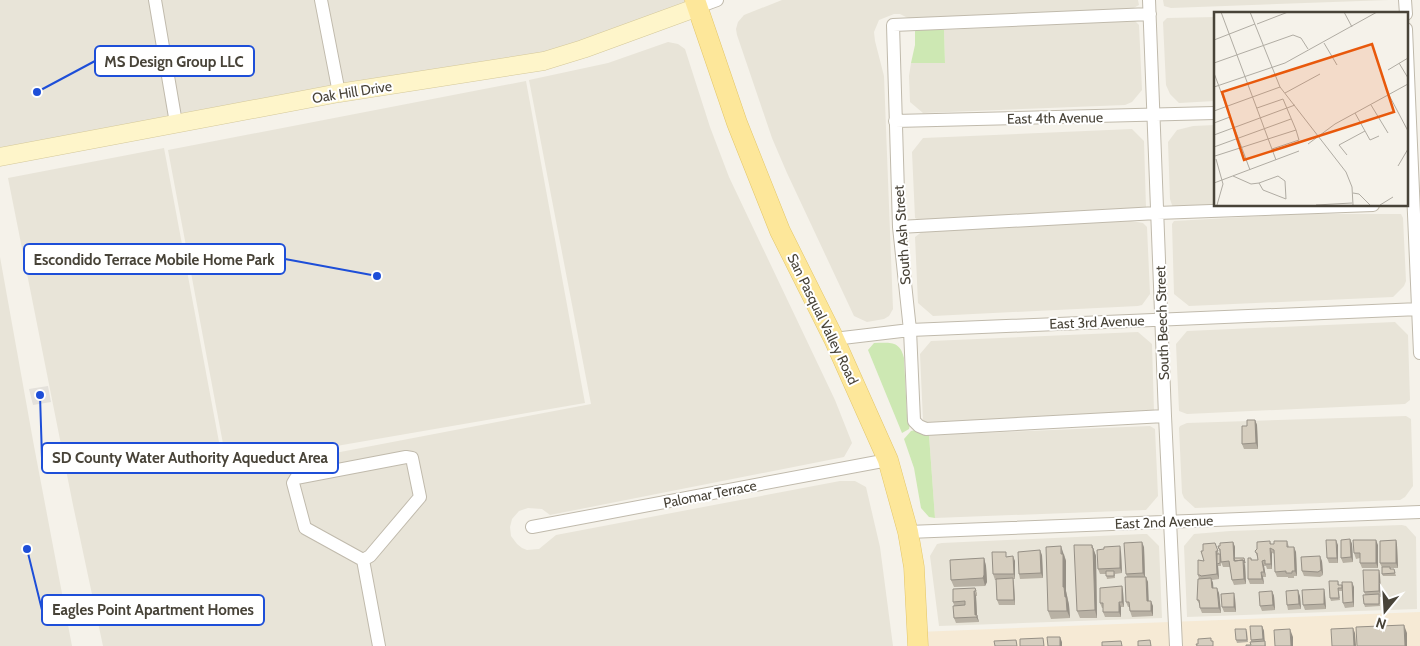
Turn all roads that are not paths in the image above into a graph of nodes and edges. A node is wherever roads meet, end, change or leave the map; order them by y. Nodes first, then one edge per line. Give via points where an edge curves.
1 (155, 0) edge
2 (321, 0) edge
3 (717, 0) edge
4 (1149, 0) edge
5 (696, 4) edge
6 (1150, 14) junction
7 (1408, 54) edge
8 (339, 93) junction
9 (1412, 105) edge
10 (1214, 113) edge
11 (1153, 115) junction
12 (895, 121) junction
13 (176, 123) junction
14 (0, 157) edge
15 (1414, 203) edge
16 (1347, 206) edge
17 (1157, 213) junction
18 (899, 227) junction
19 (1419, 309) edge
20 (1162, 320) junction
21 (910, 330) junction
22 (834, 339) junction
23 (1420, 353) edge
24 (1165, 416) junction
25 (888, 460) junction
26 (1420, 512) edge
27 (1171, 522) junction
28 (532, 527) dead end
29 (908, 532) junction
30 (363, 560) junction
31 (379, 646) edge
32 (918, 646) edge
33 (1176, 646) edge

1 - 13 street
2 - 8 street
3 - 5 street
4 - 6 street, South Beech Street
5 - 8 street, Oak Hill Drive via 544,61
5 - 22 main road, San Pasqual Valley Road via 737,123 780,231
6 - 11 street, South Beech Street
6 - 12 street, South Ash Street via 893,25
7 - 9 street
8 - 13 street, Oak Hill Drive
9 - 15 street
10 - 11 street, East 4th Avenue
11 - 12 street, East 4th Avenue
11 - 17 street, South Beech Street
12 - 18 street, South Ash Street
13 - 14 street, Oak Hill Drive
15 - 19 street
16 - 17 street
17 - 18 street
17 - 20 street, South Beech Street
18 - 21 street, South Ash Street
19 - 20 street, East 3rd Avenue
19 - 23 street
20 - 21 street, East 3rd Avenue
20 - 24 street, South Beech Street
21 - 22 street, East 3rd Avenue
21 - 24 street, South Ash Street via 913,417 919,426 926,429
22 - 25 main road, San Pasqual Valley Road
24 - 27 street, South Beech Street
25 - 28 street, Palomar Terrace
25 - 29 main road, San Pasqual Valley Road
26 - 27 street, East 2nd Avenue
27 - 29 street, East 2nd Avenue
27 - 33 street, South Beech Street
29 - 32 main road, San Pasqual Valley Road via 916,583
30 - 30 street via 370,556 420,497 412,458 296,478 293,483 305,528
30 - 31 street

